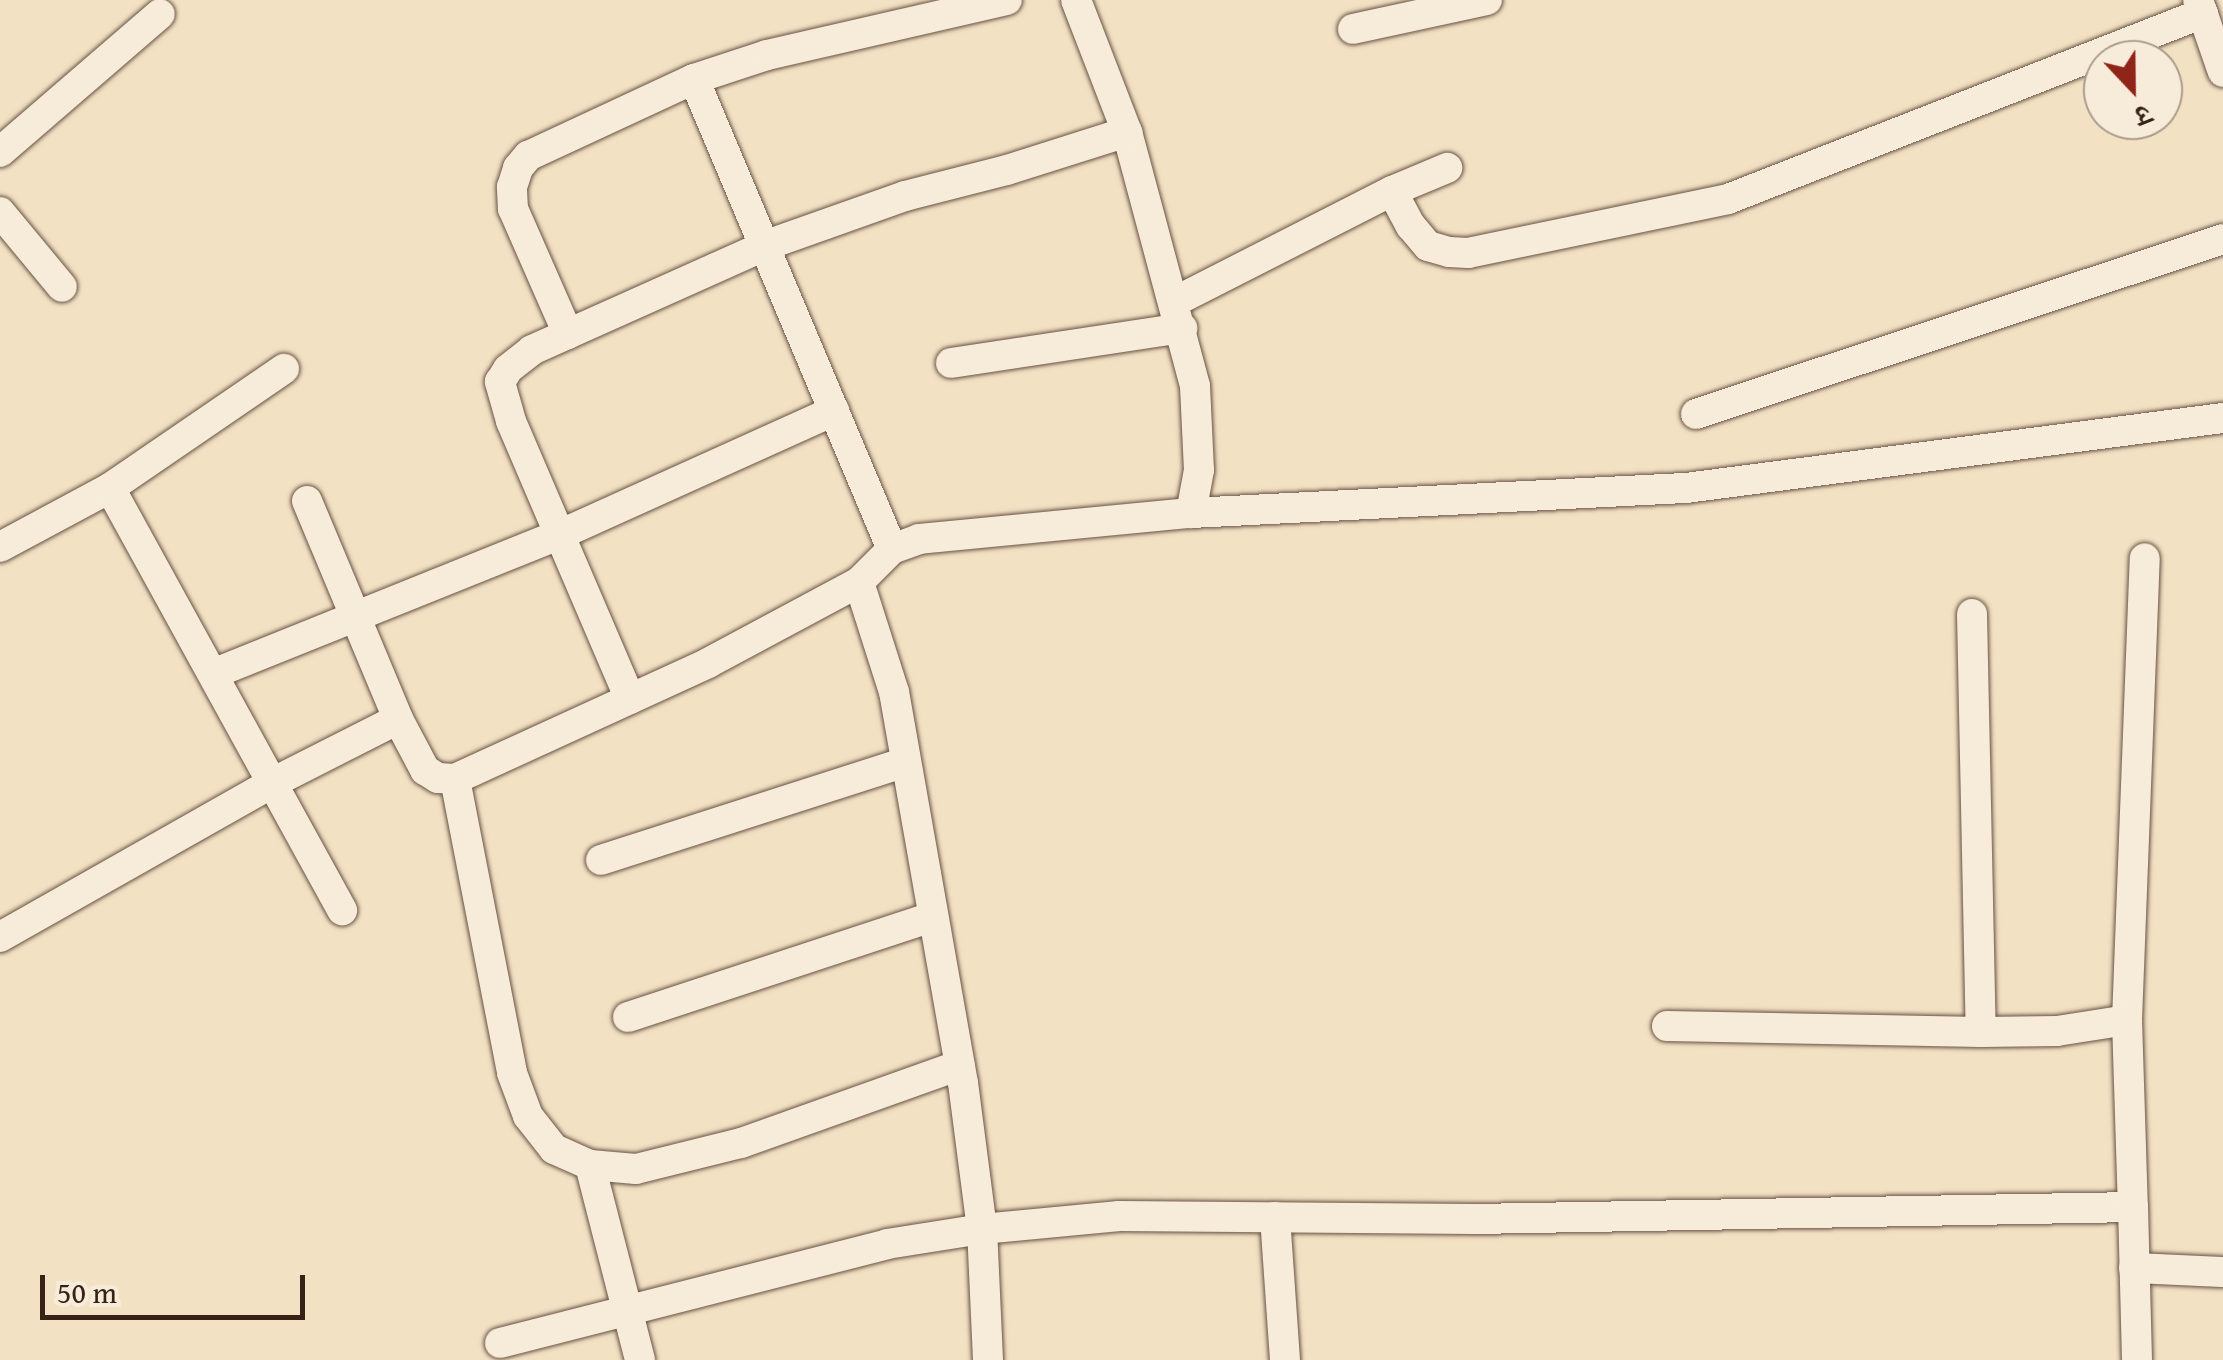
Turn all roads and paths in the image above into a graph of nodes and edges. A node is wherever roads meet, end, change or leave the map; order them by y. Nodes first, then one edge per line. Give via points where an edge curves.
1 (1007, 0) edge
2 (1076, 0) edge
3 (1488, 0) edge
4 (2200, 6) edge
5 (160, 14) dead end
6 (1353, 28) dead end
7 (2223, 72) edge
8 (694, 79) junction
9 (1127, 132) junction
10 (0, 152) edge
11 (1448, 168) dead end
12 (1392, 191) junction
13 (0, 212) edge
14 (2223, 239) edge
15 (764, 246) junction
16 (62, 287) dead end
17 (1179, 315) junction
18 (568, 334) junction
19 (952, 362) dead end
20 (284, 369) dead end
21 (834, 411) junction
22 (1696, 414) dead end
23 (2223, 418) edge
24 (110, 488) junction
25 (307, 502) dead end
26 (1191, 514) junction
27 (560, 535) junction
28 (0, 547) edge
29 (892, 549) junction
30 (2145, 558) dead end
31 (859, 582) junction
32 (355, 614) junction
33 (1972, 614) dead end
34 (215, 674) junction
35 (630, 699) junction
36 (398, 720) junction
37 (906, 762) junction
38 (455, 779) junction
39 (274, 782) junction
40 (601, 860) dead end
41 (342, 910) dead end
42 (934, 917) junction
43 (0, 937) edge
44 (628, 1018) dead end
45 (2127, 1020) junction
46 (1667, 1026) dead end
47 (1981, 1032) junction
48 (960, 1065) junction
49 (590, 1165) junction
50 (2132, 1206) junction
51 (1275, 1218) junction
52 (982, 1229) junction
53 (2134, 1268) junction
54 (2223, 1272) edge
55 (628, 1306) junction
56 (500, 1342) dead end
57 (640, 1360) edge
58 (988, 1360) edge
59 (1285, 1360) edge
60 (2137, 1360) edge

1 - 8 street via 767,55
2 - 9 street
3 - 6 street
4 - 7 street
4 - 12 street via 1728,199 1449,252 1428,246
5 - 10 street
8 - 15 street
8 - 18 street via 556,140 518,168 513,208
9 - 15 street via 905,196
9 - 17 street
11 - 12 street
12 - 17 street
13 - 16 street
14 - 22 street
15 - 18 street
15 - 21 street
17 - 19 street
17 - 26 street via 1196,386 1198,470
18 - 27 street via 532,350 500,382
20 - 24 street
21 - 27 street
21 - 29 street
23 - 26 street via 1686,488
24 - 28 street
24 - 34 street
25 - 32 street
26 - 29 street via 920,539
27 - 32 street
27 - 35 street
29 - 31 street
30 - 45 street
31 - 35 street
31 - 37 street via 894,692
32 - 34 street
32 - 36 street
33 - 47 street
34 - 39 street
35 - 38 street
36 - 38 street via 425,770
36 - 39 street
37 - 40 street
37 - 42 street
38 - 49 street via 512,1072 528,1116 554,1149
39 - 41 street
39 - 43 street
42 - 44 street
42 - 48 street
45 - 47 street via 2057,1031
45 - 50 street
46 - 47 street
48 - 49 street via 741,1143 636,1170
48 - 52 street
49 - 55 street
50 - 51 street
50 - 53 street
51 - 52 street via 1120,1216
51 - 59 street
52 - 55 street via 887,1244
52 - 58 street
53 - 54 street
53 - 60 street
55 - 56 street
55 - 57 street

